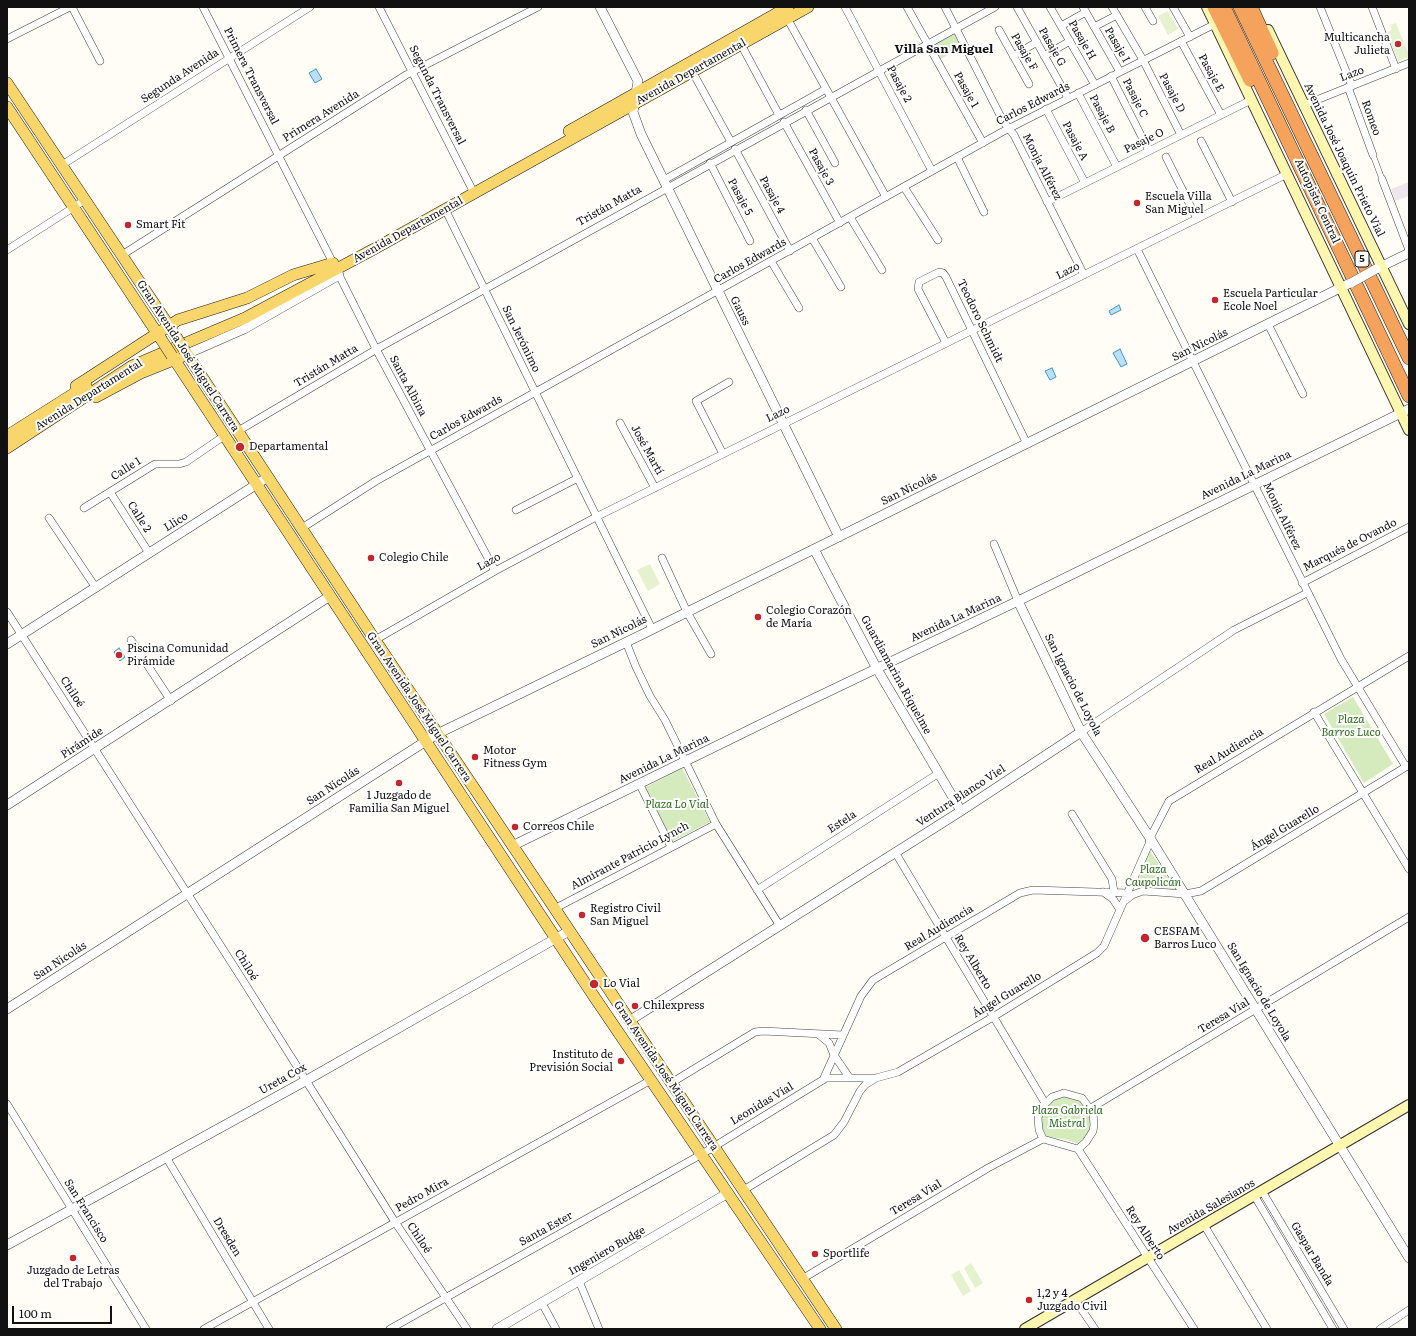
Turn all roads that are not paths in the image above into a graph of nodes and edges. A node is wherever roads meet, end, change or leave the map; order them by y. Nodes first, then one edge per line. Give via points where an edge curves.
1 (71, 7) edge
2 (203, 7) edge
3 (310, 7) edge
4 (379, 7) edge
5 (538, 7) edge
6 (600, 7) edge
7 (788, 7) edge
8 (808, 7) edge
9 (845, 7) edge
10 (907, 7) edge
11 (945, 7) edge
12 (1016, 7) edge
13 (1050, 7) edge
14 (1112, 7) edge
15 (1145, 7) edge
16 (1173, 7) edge
17 (1206, 7) edge
18 (1214, 7) edge
19 (1224, 7) edge
20 (1240, 7) edge
21 (1251, 7) edge
22 (1258, 7) edge
23 (1320, 7) edge
24 (1372, 7) edge
25 (992, 8) edge
26 (1084, 10) edge
27 (1117, 15) junction
28 (787, 18) junction
29 (1153, 21) dead end
30 (1215, 24) junction
31 (1061, 26) junction
32 (1094, 27) junction
33 (956, 28) junction
34 (999, 30) dead end
35 (1190, 37) junction
36 (7, 39) edge
37 (1070, 41) junction
38 (1181, 41) junction
39 (1036, 42) junction
40 (928, 44) junction
41 (744, 50) dead end
42 (1013, 56) junction
43 (1044, 56) junction
44 (230, 58) junction
45 (100, 60) dead end
46 (1143, 60) junction
47 (1408, 66) edge
48 (1396, 68) junction
49 (413, 71) junction
50 (692, 71) junction
51 (879, 71) junction
52 (1120, 72) junction
53 (1111, 76) junction
54 (7, 83) edge
55 (1029, 84) dead end
56 (1094, 85) junction
57 (1350, 87) junction
58 (826, 89) junction
59 (1078, 93) junction
60 (635, 97) junction
61 (830, 97) junction
62 (1068, 98) junction
63 (1251, 100) junction
64 (1304, 104) junction
65 (7, 107) edge
66 (1046, 109) junction
67 (806, 110) junction
68 (780, 115) junction
69 (1221, 115) junction
70 (784, 122) junction
71 (1296, 125) junction
72 (1008, 128) junction
73 (1284, 130) junction
74 (1181, 135) junction
75 (1201, 141) dead end
76 (731, 142) junction
77 (983, 143) junction
78 (735, 149) junction
79 (1149, 151) junction
80 (1373, 155) joint
81 (279, 156) junction
82 (957, 157) junction
83 (1166, 157) dead end
84 (710, 163) junction
85 (835, 163) dead end
86 (62, 165) junction
87 (1117, 167) junction
88 (932, 171) junction
89 (1287, 174) junction
90 (1382, 179) joint
91 (665, 183) junction
92 (1085, 183) junction
93 (904, 186) junction
94 (473, 190) junction
95 (886, 197) junction
96 (85, 200) junction
97 (1047, 202) junction
98 (1232, 202) junction
99 (74, 207) junction
100 (445, 209) junction
101 (984, 212) dead end
102 (850, 217) junction
103 (1197, 219) junction
104 (840, 223) junction
105 (812, 238) junction
106 (938, 240) dead end
107 (750, 241) dead end
108 (374, 249) junction
109 (1137, 249) junction
110 (7, 250) edge
111 (790, 250) junction
112 (1409, 250) edge
113 (1409, 253) edge
114 (122, 255) junction
115 (771, 261) junction
116 (333, 263) junction
117 (1379, 268) junction
118 (882, 270) dead end
119 (339, 274) junction
120 (1084, 275) junction
121 (841, 287) dead end
122 (484, 288) junction
123 (1341, 288) junction
124 (717, 291) junction
125 (799, 308) dead end
126 (1268, 324) junction
127 (1409, 324) edge
128 (171, 329) junction
129 (972, 330) junction
130 (159, 337) junction
131 (946, 343) junction
132 (376, 349) junction
133 (186, 352) junction
134 (173, 358) junction
135 (1409, 358) edge
136 (1193, 362) junction
137 (729, 382) dead end
138 (535, 392) junction
139 (1303, 394) dead end
140 (1409, 396) edge
141 (1405, 411) edge
142 (620, 423) dead end
143 (783, 424) junction
144 (1409, 430) edge
145 (238, 432) junction
146 (7, 435) edge
147 (224, 436) junction
148 (1026, 444) junction
149 (7, 448) edge
150 (430, 451) junction
151 (723, 454) junction
152 (268, 477) junction
153 (578, 478) junction
154 (257, 485) junction
155 (1254, 485) junction
156 (655, 488) junction
157 (110, 492) junction
158 (84, 508) dead end
159 (516, 510) dead end
160 (596, 517) junction
161 (49, 518) dead end
162 (1409, 527) edge
163 (302, 528) junction
164 (838, 537) junction
165 (994, 544) dead end
166 (814, 549) junction
167 (149, 553) junction
168 (662, 558) dead end
169 (496, 571) junction
170 (1302, 583) junction
171 (339, 586) junction
172 (96, 588) junction
173 (1307, 593) junction
174 (330, 596) junction
175 (1018, 601) junction
176 (7, 612) edge
177 (687, 612) junction
178 (652, 630) junction
179 (22, 635) junction
180 (131, 640) dead end
181 (375, 640) junction
182 (626, 642) junction
183 (7, 644) edge
184 (711, 654) dead end
185 (1409, 656) edge
186 (877, 668) junction
187 (1357, 686) junction
188 (170, 701) junction
189 (1314, 712) junction
190 (1081, 732) junction
191 (437, 734) junction
192 (425, 740) junction
193 (95, 749) junction
194 (685, 763) junction
195 (1408, 766) edge
196 (939, 773) junction
197 (640, 784) junction
198 (1363, 793) junction
199 (7, 806) edge
200 (961, 811) junction
201 (1072, 814) dead end
202 (716, 824) junction
203 (1150, 838) junction
204 (512, 846) junction
205 (671, 847) junction
206 (895, 852) junction
207 (1409, 869) edge
208 (1133, 880) junction
209 (757, 890) junction
210 (1143, 891) junction
211 (1102, 892) junction
212 (1114, 892) junction
213 (188, 893) junction
214 (1128, 893) junction
215 (1185, 894) junction
216 (1124, 902) junction
217 (554, 909) junction
218 (1120, 910) junction
219 (1409, 917) edge
220 (780, 926) junction
221 (569, 931) junction
222 (946, 937) junction
223 (557, 939) junction
224 (7, 1009) edge
225 (1256, 1009) junction
226 (993, 1017) junction
227 (629, 1021) junction
228 (818, 1034) junction
229 (843, 1036) junction
230 (834, 1055) junction
231 (849, 1077) junction
232 (876, 1078) junction
233 (306, 1080) junction
234 (651, 1080) junction
235 (823, 1081) junction
236 (671, 1083) junction
237 (1045, 1103) junction
238 (7, 1104) edge
239 (1409, 1105) edge
240 (1091, 1108) junction
241 (1043, 1139) junction
242 (1339, 1146) junction
243 (713, 1147) junction
244 (1078, 1148) junction
245 (702, 1154) junction
246 (166, 1157) junction
247 (742, 1191) junction
248 (1258, 1193) junction
249 (728, 1194) junction
250 (72, 1209) junction
251 (395, 1222) junction
252 (1204, 1225) junction
253 (7, 1245) edge
254 (1148, 1258) junction
255 (1409, 1258) edge
256 (785, 1278) junction
257 (802, 1279) junction
258 (579, 1281) junction
259 (446, 1298) junction
260 (1075, 1300) junction
261 (252, 1302) junction
262 (542, 1303) junction
263 (1409, 1310) edge
264 (146, 1329) edge
265 (204, 1329) edge
266 (269, 1329) edge
267 (390, 1329) edge
268 (467, 1329) edge
269 (498, 1329) edge
270 (556, 1329) edge
271 (599, 1329) edge
272 (820, 1329) edge
273 (836, 1329) edge
274 (1025, 1329) edge
275 (1095, 1329) edge
276 (1194, 1329) edge
277 (1267, 1329) edge
278 (1333, 1329) edge
279 (1344, 1329) edge
280 (1380, 1329) edge

1 - 36 street
1 - 45 street
2 - 44 street, Primera Transversal
3 - 44 street, Segunda Avenida
4 - 49 street, Segunda Transversal
5 - 49 street, Primera Avenida
6 - 60 street, Gauss via 638,81
7 - 60 main road, Avenida Departamental
8 - 28 main road, Avenida Departamental
9 - 51 street, Pasaje 2
10 - 40 street, Pasaje 1
11 - 33 street, Monja Alférez
12 - 39 street, Pasaje G
13 - 31 street, Pasaje H
14 - 27 street, Pasaje D
15 - 29 street
16 - 35 street
17 - 30 main road
18 - 73 highway via 1247,75
19 - 73 highway, Autopista Central / 5
20 - 71 highway, Autopista Central / 5
21 - 71 highway via 1273,57
22 - 64 main road, Avenida José Joaquín Prieto Vial
23 - 57 street, Romeo
24 - 48 street
25 - 33 street, Tristán Matta
26 - 31 street
26 - 32 street, Pasaje I
27 - 32 street
27 - 46 street, Pasaje D
28 - 50 main road, Avenida Departamental
28 - 58 street
30 - 35 street, Carlos Edwards
30 - 63 main road
31 - 37 street, Pasaje H
32 - 52 street, Pasaje I
33 - 40 street, Tristán Matta
33 - 72 street, Monja Alférez
34 - 42 street, Pasaje F
35 - 38 street, Carlos Edwards
37 - 43 street
37 - 56 street, Pasaje H
38 - 46 street, Carlos Edwards
38 - 69 street, Pasaje E
39 - 42 street
39 - 43 street, Pasaje G
40 - 51 street, Tristán Matta
40 - 77 street, Pasaje 1
41 - 68 street
42 - 55 street, Pasaje F
43 - 62 street, Pasaje G
44 - 81 street, Primera Transversal
44 - 86 street, Segunda Avenida
46 - 52 street, Carlos Edwards
46 - 74 street, Pasaje D
47 - 48 street, Lazo
48 - 57 street, Lazo
49 - 81 street, Primera Avenida
49 - 94 street, Segunda Transversal
50 - 60 main road, Avenida Departamental
50 - 76 street
51 - 61 street, Tristán Matta
51 - 88 street, Pasaje 2
52 - 53 street, Carlos Edwards
53 - 56 street, Carlos Edwards
53 - 79 street, Pasaje C
54 - 86 main road, Gran Avenida José Miguel Carrera
56 - 59 street, Carlos Edwards
57 - 64 street, Lazo
57 - 80 street, Romeo
58 - 61 street
58 - 68 street, Tristán Matta
59 - 62 street, Carlos Edwards
59 - 87 street, Pasaje B
60 - 91 street, Gauss via 634,117
60 - 94 main road, Avenida Departamental
61 - 67 street, Tristán Matta
61 - 95 street
62 - 66 street, Carlos Edwards
63 - 69 street, Pasaje O
63 - 89 main road
64 - 117 main road, Avenida José Joaquín Prieto Vial
65 - 99 main road, Gran Avenida José Miguel Carrera
66 - 72 street, Carlos Edwards
66 - 92 street, Pasaje A
67 - 70 street, Tristán Matta
67 - 85 street
68 - 76 street, Tristán Matta
69 - 74 street, Pasaje O
70 - 78 street, Tristán Matta
70 - 104 street, Pasaje 3
71 - 135 highway, Autopista Central / 5
72 - 77 street, Carlos Edwards
72 - 97 street, Monja Alférez
73 - 140 highway, Autopista Central / 5
74 - 79 street, Pasaje O
75 - 98 street
76 - 91 street, Tristán Matta
77 - 82 street, Carlos Edwards
78 - 84 street, Tristán Matta
78 - 111 street, Pasaje 4
79 - 87 street, Pasaje O
80 - 90 street
81 - 114 street, Primera Avenida
81 - 116 street, Primera Transversal
82 - 88 street, Carlos Edwards
82 - 101 street
83 - 103 street
84 - 91 street, Tristán Matta
84 - 107 street, Pasaje 5
86 - 96 main road, Gran Avenida José Miguel Carrera
87 - 92 street, Pasaje O
88 - 93 street, Carlos Edwards
89 - 98 street, Lazo
89 - 123 main road
90 - 112 street
91 - 122 street, Tristán Matta
91 - 124 street, Gauss
92 - 97 street, Pasaje O
93 - 95 street, Carlos Edwards
93 - 106 street
94 - 100 main road, Avenida Departamental
94 - 116 main road, Avenida Departamental
95 - 102 street, Carlos Edwards
96 - 99 street
96 - 114 main road, Gran Avenida José Miguel Carrera
97 - 120 street, Monja Alférez
98 - 103 street, Lazo
99 - 110 street
99 - 130 main road, Gran Avenida José Miguel Carrera
100 - 108 main road, Avenida Departamental
100 - 122 street, San Jerónimo
102 - 104 street, Carlos Edwards
102 - 118 street
103 - 109 street, Lazo
104 - 105 street, Carlos Edwards
105 - 111 street, Carlos Edwards
105 - 121 street
108 - 119 main road
108 - 149 main road, Avenida Departamental via 245,318 132,366
109 - 120 street, Lazo
109 - 136 street, Monja Alférez
111 - 115 street, Carlos Edwards
113 - 117 street, San Nicolás
114 - 128 main road, Gran Avenida José Miguel Carrera
115 - 124 street, Carlos Edwards
115 - 125 street
116 - 128 main road via 293,275 247,298 178,320
116 - 146 main road, Avenida Departamental via 239,314 125,362
117 - 123 street, San Nicolás, bridge
117 - 127 main road, Avenida José Joaquín Prieto Vial
119 - 132 street, Santa Albina
119 - 133 street via 244,329
120 - 129 street, Lazo
122 - 132 street, Tristán Matta
122 - 138 street, San Jerónimo
123 - 126 street, San Nicolás
123 - 141 main road
124 - 138 street, Carlos Edwards
124 - 143 street, Gauss
126 - 136 street, San Nicolás
126 - 139 street
128 - 130 main road
128 - 133 main road, Gran Avenida José Miguel Carrera, bridge
129 - 131 street, Lazo
129 - 131 street, Teodoro Schmidt via 946,277 943,273 936,273 919,282 918,289
129 - 148 street, Teodoro Schmidt
130 - 134 main road, Gran Avenida José Miguel Carrera, bridge
130 - 146 main road via 31,414
131 - 143 street, Lazo
132 - 145 street, Tristán Matta
132 - 150 street, Santa Albina
133 - 134 main road
133 - 145 main road, Gran Avenida José Miguel Carrera
134 - 147 main road, Gran Avenida José Miguel Carrera
134 - 149 main road via 122,382
136 - 148 street, San Nicolás
136 - 155 street, Monja Alférez
137 - 151 street via 696,400
138 - 150 street, Carlos Edwards
138 - 153 street, San Jerónimo
141 - 144 main road
141 - 155 street, Avenida La Marina
142 - 156 street, José Martí
143 - 151 street, Lazo
143 - 164 street, Gauss
145 - 152 main road, Gran Avenida José Miguel Carrera
147 - 154 main road, Gran Avenida José Miguel Carrera
147 - 157 street, Calle 1 via 186,462 155,464
148 - 164 street, San Nicolás
150 - 163 street, Carlos Edwards via 359,491
150 - 169 street, Santa Albina
151 - 156 street, Lazo
152 - 154 street, Llico
152 - 163 main road, Gran Avenida José Miguel Carrera
153 - 159 street
153 - 160 street, San Jerónimo
154 - 167 street, Llico
154 - 174 main road, Gran Avenida José Miguel Carrera
155 - 170 street, Monja Alférez
155 - 175 street, Avenida La Marina
156 - 160 street, Lazo
157 - 158 street, Calle 1
157 - 167 street, Calle 2
160 - 169 street, Lazo
160 - 178 street, San Jerónimo
161 - 172 street
162 - 170 street, Marqués de Ovando
163 - 171 main road, Gran Avenida José Miguel Carrera
164 - 166 street, San Nicolás
165 - 175 street, San Ignacio de Loyola
166 - 177 street, San Nicolás
166 - 186 street, Guardiamarina Riquelme
167 - 172 street, Llico
168 - 177 street
169 - 181 street, Lazo
170 - 173 street, Monja Alférez
171 - 174 main road
171 - 181 main road, Gran Avenida José Miguel Carrera
172 - 179 street, Llico
173 - 187 street, Monja Alférez
173 - 190 street, Ventura Blanco Viel via 1239,627
174 - 188 street, Pirámide
174 - 192 main road, Gran Avenida José Miguel Carrera
175 - 186 street, Avenida La Marina
175 - 190 street, San Ignacio de Loyola
176 - 179 street, Chiloé
177 - 178 street, San Nicolás
177 - 184 street
178 - 182 street, San Nicolás
179 - 183 street, Llico
179 - 193 street, Chiloé
180 - 188 street
181 - 191 main road, Gran Avenida José Miguel Carrera
182 - 191 street, San Nicolás
182 - 194 street via 650,696 665,720
185 - 187 street, Real Audiencia
186 - 194 street, Avenida La Marina
186 - 196 street, Guardiamarina Riquelme
187 - 189 street, Real Audiencia
187 - 195 street, Monja Alférez
188 - 193 street, Pirámide
189 - 198 street
189 - 203 street, Real Audiencia via 1169,801
190 - 200 street, Ventura Blanco Viel
190 - 203 street, San Ignacio de Loyola
191 - 192 street, San Nicolás
191 - 204 main road, Gran Avenida José Miguel Carrera
192 - 213 street, San Nicolás
192 - 223 main road, Gran Avenida José Miguel Carrera
193 - 199 street, Pirámide
193 - 213 street, Chiloé
194 - 197 street, Avenida La Marina
194 - 202 street
195 - 198 street, Ángel Guarello
196 - 200 street, Guardiamarina Riquelme
196 - 209 street, Estela
197 - 204 street, Avenida La Marina
197 - 205 street
198 - 207 street
198 - 215 street, Ángel Guarello via 1201,891
200 - 206 street, Ventura Blanco Viel
201 - 212 street via 1112,879
202 - 205 street, Almirante Patricio Lynch
202 - 209 street
203 - 208 street, Real Audiencia
203 - 215 street, San Ignacio de Loyola
204 - 217 main road, Gran Avenida José Miguel Carrera
205 - 217 street, Almirante Patricio Lynch
206 - 220 street, Ventura Blanco Viel
206 - 222 street, Rey Alberto
208 - 210 street via 1137,888
208 - 214 street, Real Audiencia
209 - 220 street
210 - 215 street, Ángel Guarello
210 - 216 street via 1132,895
211 - 212 street, Real Audiencia
211 - 218 street via 1113,899
211 - 222 street, Real Audiencia via 1026,891
212 - 214 street, Real Audiencia
213 - 224 street, San Nicolás
213 - 233 street, Chiloé
214 - 216 street, Ángel Guarello
215 - 225 street, San Ignacio de Loyola
216 - 218 street, Ángel Guarello
217 - 221 main road, Gran Avenida José Miguel Carrera
218 - 226 street, Ángel Guarello via 1104,946 1099,951
219 - 225 street, Teresa Vial
220 - 227 street, Ventura Blanco Viel
221 - 223 street, Ureta Cox
221 - 227 main road, Gran Avenida José Miguel Carrera
222 - 226 street, Rey Alberto
222 - 229 street, Real Audiencia via 872,980 861,996
223 - 233 street, Ureta Cox
223 - 234 main road, Gran Avenida José Miguel Carrera
225 - 240 street, Teresa Vial
225 - 242 street, San Ignacio de Loyola
226 - 232 street, Ángel Guarello via 898,1072
226 - 237 street, Rey Alberto
227 - 236 main road, Gran Avenida José Miguel Carrera
228 - 229 street
228 - 230 street via 829,1043
228 - 236 street via 755,1032
229 - 230 street
230 - 231 street
230 - 235 street
231 - 232 street, Ángel Guarello
231 - 235 street, Leonidas Vial via 830,1077
232 - 247 street, Ángel Guarello via 864,1085 834,1135
233 - 246 street, Ureta Cox
233 - 251 street, Chiloé
234 - 245 main road, Gran Avenida José Miguel Carrera
234 - 251 street, Pedro Mira
235 - 243 street, Leonidas Vial
236 - 243 main road, Gran Avenida José Miguel Carrera
237 - 240 street via 1058,1095 1070,1094 1082,1098
237 - 241 street via 1038,1118
238 - 250 street, San Francisco
239 - 242 main road, Avenida Salesianos
240 - 244 street via 1094,1119 1093,1131 1086,1142
241 - 244 street
241 - 257 street, Teresa Vial via 988,1168
242 - 248 main road, Avenida Salesianos
242 - 255 street, San Ignacio de Loyola
243 - 245 street, Santa Ester
243 - 247 main road, Gran Avenida José Miguel Carrera
244 - 254 street, Rey Alberto
245 - 249 main road, Gran Avenida José Miguel Carrera
245 - 259 street, Santa Ester
246 - 250 street, Ureta Cox
246 - 261 street, Dresden
247 - 257 main road, Gran Avenida José Miguel Carrera
248 - 252 main road, Avenida Salesianos
248 - 278 street, Gaspar Banda
248 - 279 street, Gaspar Banda
249 - 256 main road, Gran Avenida José Miguel Carrera
249 - 258 street, Ingeniero Budge
250 - 253 street, Ureta Cox
250 - 264 street, San Francisco
251 - 259 street, Chiloé
251 - 261 street, Pedro Mira
252 - 254 main road, Avenida Salesianos
252 - 277 street
254 - 260 main road, Avenida Salesianos
254 - 276 street, Rey Alberto
256 - 257 main road
256 - 272 main road, Gran Avenida José Miguel Carrera
257 - 273 main road, Gran Avenida José Miguel Carrera
258 - 262 street, Ingeniero Budge
258 - 271 street
259 - 267 street, Santa Ester
259 - 268 street, Chiloé
260 - 274 main road, Avenida Salesianos
260 - 275 street
261 - 265 street, Pedro Mira
261 - 266 street, Dresden
262 - 269 street, Ingeniero Budge
262 - 270 street
263 - 280 street

